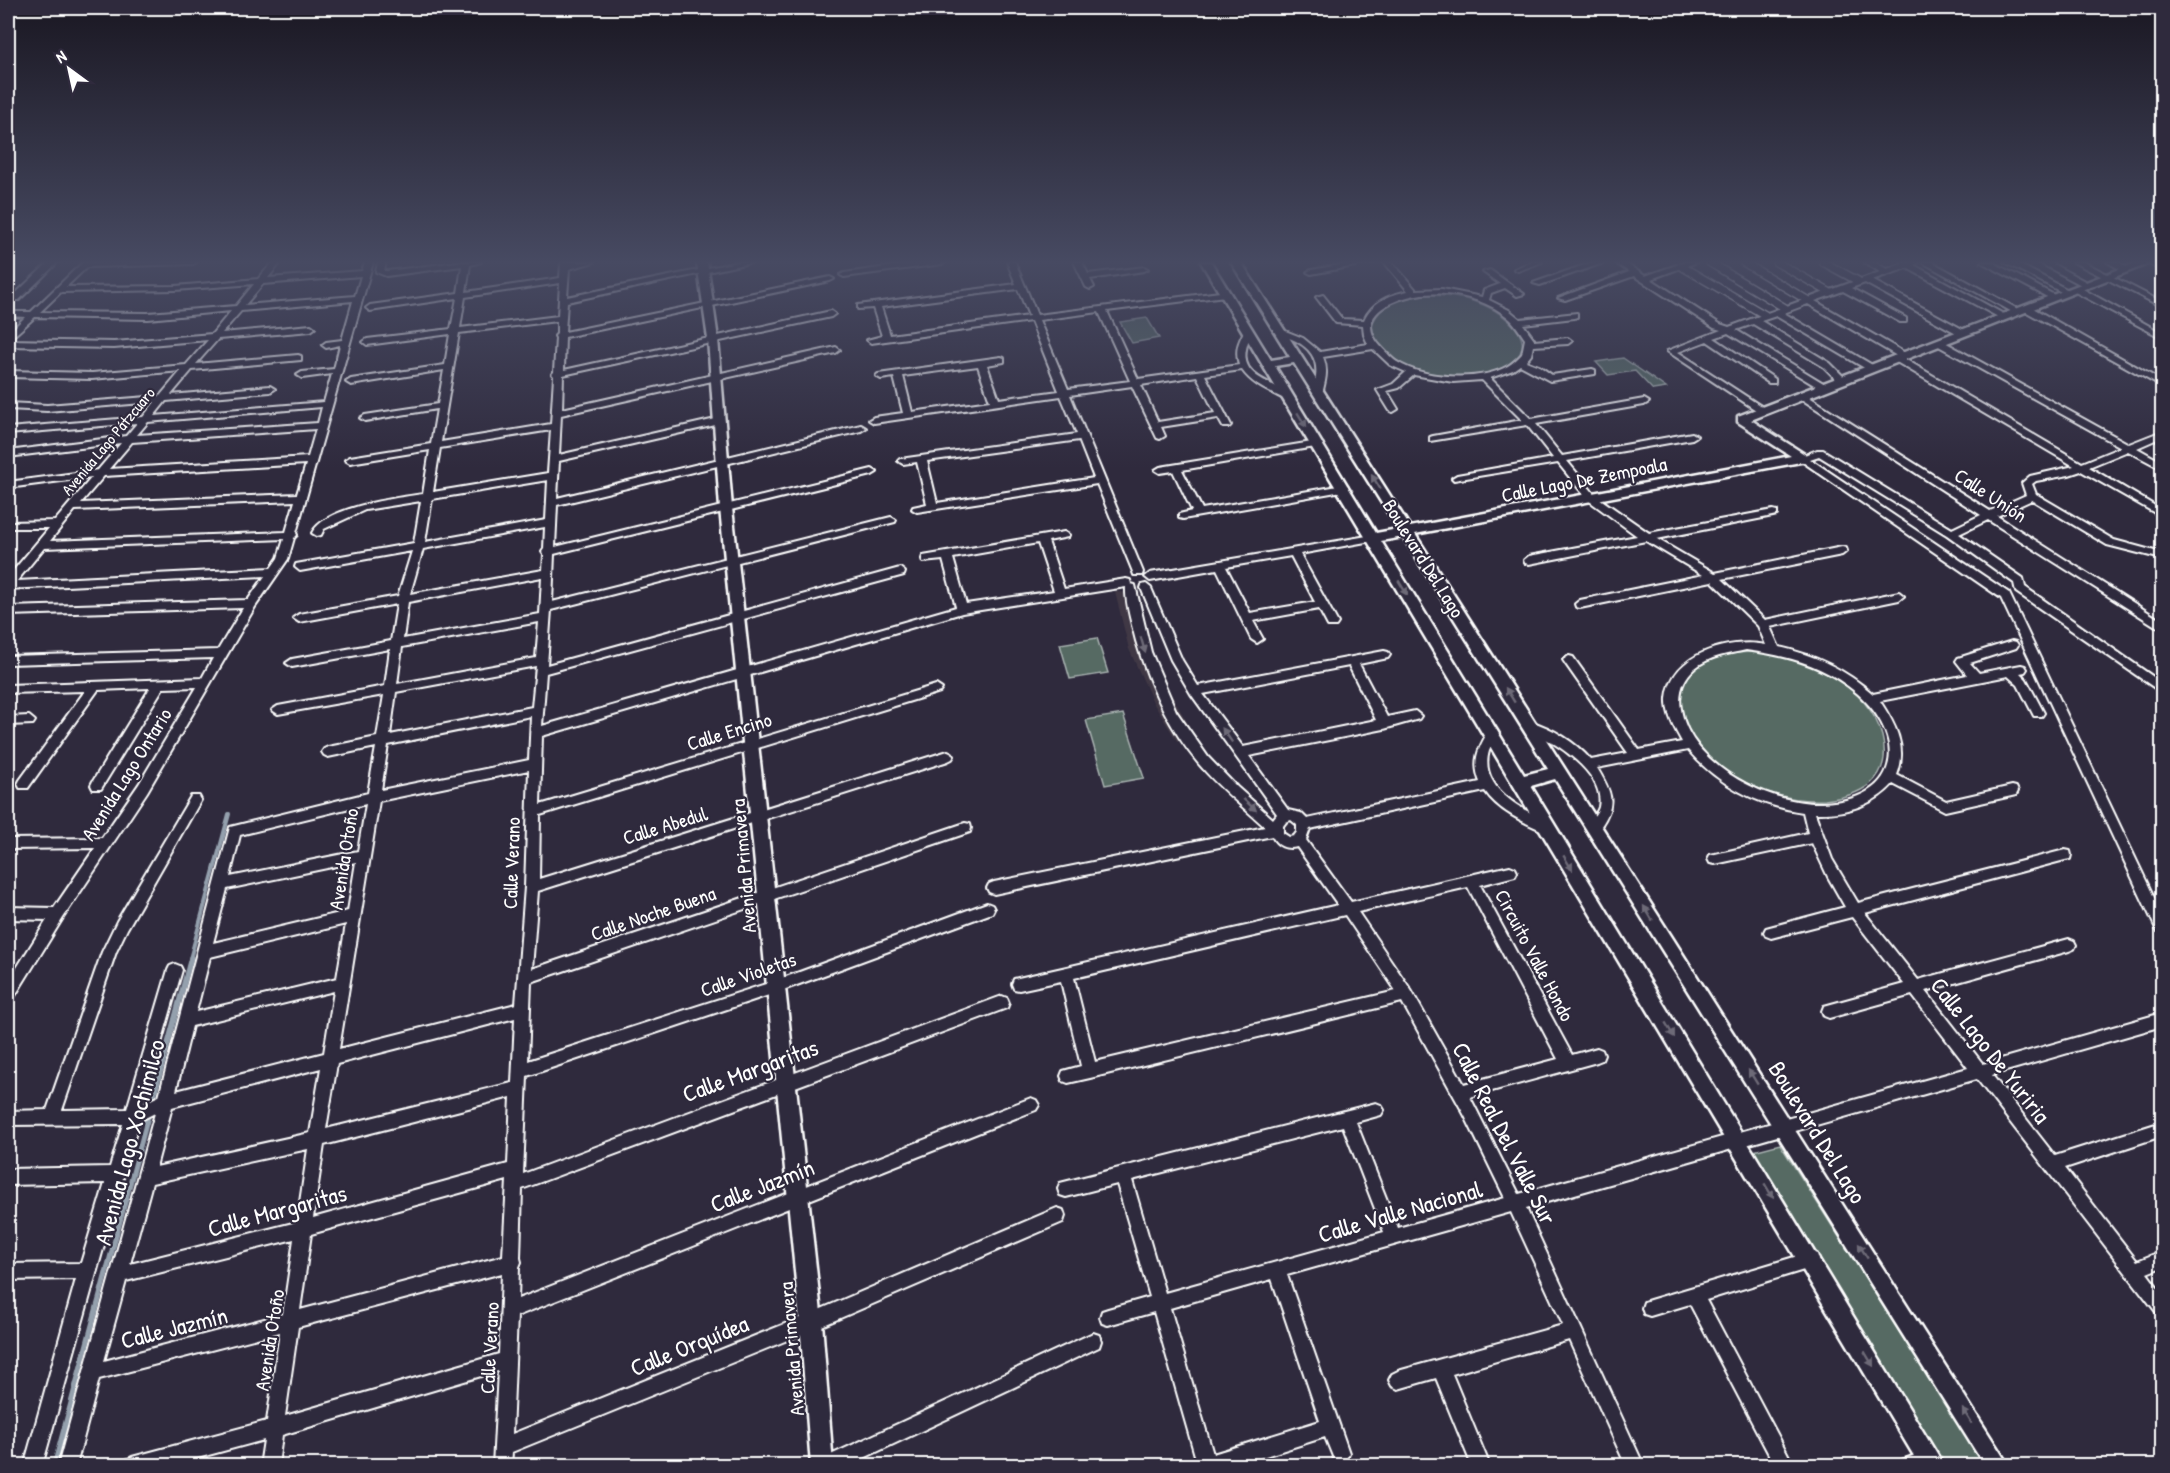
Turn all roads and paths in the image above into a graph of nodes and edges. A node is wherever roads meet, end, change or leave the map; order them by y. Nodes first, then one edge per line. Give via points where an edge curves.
1 (221, 331) edge
2 (282, 331) edge
3 (350, 331) edge
4 (464, 331) edge
5 (559, 331) edge
6 (583, 331) edge
7 (712, 331) edge
8 (752, 331) edge
9 (885, 331) edge
10 (943, 331) edge
11 (1039, 331) edge
12 (1111, 331) edge
13 (1278, 331) joint
14 (1368, 331) edge
15 (1524, 331) edge
16 (1723, 331) edge
17 (1731, 331) edge
18 (1771, 331) edge
19 (1813, 331) edge
20 (1857, 331) edge
21 (1958, 331) edge
22 (1968, 331) edge
23 (2062, 331) edge
24 (455, 332) junction
25 (1248, 332) joint
26 (1962, 333) junction
27 (559, 336) junction
28 (216, 337) junction
29 (1707, 337) junction
30 (887, 338) junction
31 (713, 339) junction
32 (871, 340) dead end
33 (1568, 340) dead end
34 (346, 342) junction
35 (367, 342) dead end
36 (1938, 342) junction
37 (8, 343) edge
38 (1529, 344) junction
39 (326, 345) dead end
40 (1374, 346) junction
41 (836, 350) dead end
42 (1319, 355) junction
43 (1900, 357) junction
44 (298, 358) dead end
45 (1298, 359) junction
46 (1002, 360) dead end
47 (1521, 362) junction
48 (982, 364) junction
49 (1268, 364) junction
50 (191, 366) junction
51 (1244, 367) junction
52 (449, 368) junction
53 (1871, 368) junction
54 (338, 371) junction
55 (1412, 372) junction
56 (1592, 372) dead end
57 (898, 373) junction
58 (8, 374) edge
59 (557, 374) junction
60 (1200, 374) junction
61 (302, 375) dead end
62 (881, 376) dead end
63 (716, 377) junction
64 (1486, 379) junction
65 (1841, 379) junction
66 (1772, 381) dead end
67 (351, 382) dead end
68 (1135, 384) junction
69 (2163, 384) edge
70 (1822, 386) junction
71 (270, 389) dead end
72 (1318, 390) junction
73 (1066, 394) junction
74 (1800, 395) junction
75 (163, 398) junction
76 (1289, 398) junction
77 (1644, 402) dead end
78 (328, 404) junction
79 (996, 404) junction
80 (8, 406) edge
81 (441, 406) junction
82 (1393, 409) dead end
83 (1762, 410) junction
84 (908, 415) junction
85 (1221, 415) junction
86 (146, 418) junction
87 (365, 418) dead end
88 (556, 420) junction
89 (874, 420) dead end
90 (720, 421) junction
91 (1529, 422) junction
92 (1154, 425) junction
93 (1226, 425) dead end
94 (322, 426) junction
95 (861, 428) dead end
96 (8, 431) edge
97 (2163, 434) edge
98 (1083, 436) junction
99 (1160, 436) dead end
100 (1692, 436) dead end
101 (128, 439) junction
102 (1433, 439) dead end
103 (1318, 444) junction
104 (2129, 447) junction
105 (434, 448) junction
106 (8, 454) edge
107 (921, 458) junction
108 (1802, 458) junction
109 (553, 459) junction
110 (1560, 459) junction
111 (313, 460) junction
112 (350, 460) dead end
113 (722, 461) junction
114 (903, 461) dead end
115 (2081, 466) junction
116 (2163, 466) edge
117 (1176, 468) junction
118 (1160, 470) dead end
119 (872, 472) dead end
120 (99, 473) junction
121 (551, 476) junction
122 (1457, 478) dead end
123 (1101, 480) junction
124 (8, 485) edge
125 (1344, 488) junction
126 (2032, 496) junction
127 (302, 497) junction
128 (427, 497) junction
129 (1592, 498) junction
130 (551, 503) junction
131 (933, 506) junction
132 (72, 507) junction
133 (726, 508) junction
134 (917, 509) dead end
135 (1773, 513) dead end
136 (1198, 514) junction
137 (2163, 514) edge
138 (1987, 515) junction
139 (1183, 516) dead end
140 (891, 520) dead end
141 (550, 523) junction
142 (59, 524) junction
143 (8, 525) edge
144 (1407, 532) junction
145 (317, 533) dead end
146 (1951, 533) junction
147 (292, 535) junction
148 (1064, 535) dead end
149 (1645, 536) junction
150 (1373, 538) junction
151 (1042, 539) junction
152 (419, 544) junction
153 (41, 545) junction
154 (1842, 551) dead end
155 (547, 552) junction
156 (1294, 552) junction
157 (947, 556) junction
158 (2163, 556) edge
159 (927, 559) dead end
160 (1530, 560) dead end
161 (732, 561) junction
162 (1220, 564) junction
163 (300, 567) dead end
164 (8, 569) edge
165 (21, 569) junction
166 (274, 572) junction
167 (900, 572) dead end
168 (1138, 572) junction
169 (546, 573) junction
170 (1714, 577) junction
171 (1148, 583) junction
172 (8, 584) edge
173 (1128, 585) junction
174 (2020, 589) junction
175 (1060, 594) junction
176 (1899, 596) dead end
177 (2005, 596) junction
178 (403, 598) junction
179 (251, 604) junction
180 (1580, 604) dead end
181 (1322, 605) junction
182 (962, 609) junction
183 (8, 611) edge
184 (545, 612) junction
185 (738, 615) junction
186 (298, 618) dead end
187 (1246, 618) junction
188 (1332, 622) dead end
189 (1763, 624) junction
190 (2163, 626) edge
191 (1257, 639) dead end
192 (396, 645) junction
193 (2012, 645) dead end
194 (1774, 649) junction
195 (222, 654) junction
196 (1384, 655) dead end
197 (8, 660) edge
198 (1569, 660) dead end
199 (292, 663) dead end
200 (1353, 663) junction
201 (540, 666) junction
202 (745, 673) junction
203 (1977, 679) junction
204 (205, 682) junction
205 (159, 684) junction
206 (95, 686) junction
207 (8, 689) edge
208 (936, 689) dead end
209 (2163, 689) edge
210 (389, 690) junction
211 (1195, 691) junction
212 (1870, 699) junction
213 (538, 710) junction
214 (278, 711) dead end
215 (2038, 713) dead end
216 (1414, 716) dead end
217 (8, 721) edge
218 (29, 721) dead end
219 (1384, 724) junction
220 (1530, 726) junction
221 (536, 733) junction
222 (1492, 735) junction
223 (382, 741) junction
224 (752, 744) junction
225 (1690, 745) junction
226 (328, 752) dead end
227 (1239, 753) junction
228 (1636, 755) junction
229 (948, 756) dead end
230 (535, 764) junction
231 (1590, 765) junction
232 (1560, 772) junction
233 (1893, 778) junction
234 (1520, 782) junction
235 (24, 784) dead end
236 (97, 785) dead end
237 (1489, 785) junction
238 (2012, 791) dead end
239 (373, 797) junction
240 (195, 800) dead end
241 (1808, 808) junction
242 (533, 812) junction
243 (760, 816) junction
244 (1286, 817) junction
245 (1304, 825) junction
246 (1546, 826) junction
247 (1593, 827) junction
248 (965, 828) dead end
249 (1274, 828) junction
250 (1814, 837) junction
251 (1299, 840) junction
252 (107, 843) junction
253 (8, 844) edge
254 (364, 855) junction
255 (2065, 855) dead end
256 (1715, 859) dead end
257 (1510, 872) dead end
258 (1472, 881) junction
259 (222, 884) junction
260 (532, 887) junction
261 (994, 888) dead end
262 (768, 895) junction
263 (987, 909) dead end
264 (1347, 909) junction
265 (1854, 909) junction
266 (8, 913) edge
267 (58, 914) junction
268 (353, 916) junction
269 (2163, 927) edge
270 (1771, 932) dead end
271 (2069, 945) dead end
272 (203, 952) junction
273 (176, 970) dead end
274 (1066, 973) junction
275 (524, 978) junction
276 (342, 983) junction
277 (1019, 984) dead end
278 (775, 987) junction
279 (1914, 987) junction
280 (8, 994) edge
281 (1406, 995) junction
282 (1002, 1003) dead end
283 (523, 1009) junction
284 (1829, 1011) dead end
285 (2163, 1019) edge
286 (186, 1022) junction
287 (1597, 1055) dead end
288 (330, 1058) junction
289 (1568, 1063) junction
290 (520, 1071) junction
291 (1090, 1071) junction
292 (1980, 1071) junction
293 (1068, 1076) dead end
294 (785, 1082) junction
295 (519, 1088) junction
296 (1461, 1092) junction
297 (1031, 1105) dead end
298 (149, 1109) junction
299 (1376, 1110) dead end
300 (52, 1117) junction
301 (8, 1118) edge
302 (1347, 1118) junction
303 (1784, 1127) junction
304 (2163, 1129) edge
305 (317, 1139) junction
306 (1738, 1142) junction
307 (2052, 1165) junction
308 (115, 1175) junction
309 (1123, 1176) junction
310 (8, 1177) edge
311 (146, 1177) junction
312 (516, 1177) junction
313 (1066, 1189) dead end
314 (798, 1197) junction
315 (1516, 1204) junction
316 (1057, 1216) dead end
317 (305, 1228) junction
318 (1394, 1237) junction
319 (2163, 1259) edge
320 (1811, 1260) junction
321 (513, 1262) junction
322 (1277, 1270) junction
323 (2134, 1270) junction
324 (87, 1271) junction
325 (8, 1272) edge
326 (118, 1275) junction
327 (1694, 1295) junction
328 (1161, 1301) junction
329 (2163, 1306) edge
330 (1650, 1308) dead end
331 (510, 1310) junction
332 (1108, 1317) dead end
333 (291, 1322) junction
334 (811, 1322) junction
335 (1573, 1331) junction
336 (1093, 1341) dead end
337 (506, 1360) junction
338 (1441, 1368) junction
339 (91, 1374) junction
340 (1398, 1380) dead end
341 (1331, 1426) junction
342 (274, 1428) junction
343 (503, 1447) junction
344 (1340, 1453) dead end
345 (1931, 1462) edge
346 (1207, 1465) edge
347 (33, 1466) edge
348 (67, 1466) edge
349 (132, 1466) edge
350 (269, 1466) edge
351 (502, 1466) edge
352 (824, 1466) edge
353 (1481, 1466) edge
354 (1635, 1466) edge
355 (1785, 1466) edge
356 (1908, 1466) edge
357 (1998, 1466) edge

1 - 28 street, Avenida Lago Pátzcuaro
2 - 28 street
3 - 34 street
4 - 24 street
5 - 27 street, Calle Verano
6 - 27 street
7 - 31 street, Avenida Primavera
8 - 31 street
9 - 30 street
10 - 30 street
11 - 73 street
12 - 68 street
13 - 42 street via 1296,337
13 - 45 street, Boulevard Del Lago
14 - 40 street
15 - 38 street
16 - 29 street
17 - 70 street
18 - 65 street via 1827,365
19 - 53 street
20 - 43 street
21 - 26 street
22 - 26 street
23 - 69 street
24 - 35 street
24 - 52 street, Avenida Otoño
25 - 49 street, Boulevard Del Lago
25 - 51 street via 1241,343
26 - 36 street
27 - 59 street, Calle Verano
28 - 37 street via 114,345
28 - 50 street, Avenida Lago Pátzcuaro
29 - 66 street
29 - 83 street via 1671,351
30 - 32 street
31 - 59 street
31 - 63 street, Avenida Primavera
33 - 38 street
34 - 39 street
34 - 54 street
36 - 43 street
36 - 104 street
38 - 47 street
40 - 42 street
40 - 55 street via 1383,356
41 - 63 street
42 - 72 street via 1324,375
43 - 53 street
43 - 115 street
44 - 50 street
45 - 49 street
45 - 72 street, Boulevard Del Lago
46 - 48 street
47 - 56 street via 1550,378
47 - 64 street
48 - 57 street
48 - 79 street
49 - 76 street, Boulevard Del Lago
50 - 58 street via 92,376
50 - 75 street, Avenida Lago Pátzcuaro
51 - 60 street
51 - 76 street, Boulevard Del Lago via 1266,387
52 - 67 street
52 - 81 street, Avenida Otoño
53 - 65 street
54 - 61 street
54 - 78 street
55 - 64 street via 1449,380
55 - 82 street via 1396,386 1382,390
57 - 62 street
57 - 84 street
59 - 88 street, Calle Verano
60 - 68 street
60 - 85 street
63 - 88 street
63 - 90 street, Avenida Primavera
64 - 91 street
65 - 70 street
68 - 73 street
68 - 92 street
70 - 74 street
71 - 75 street
144 -> 72 street, Boulevard Del Lago
73 - 79 street
73 - 98 street
74 - 83 street
74 - 138 street, Calle Unión
75 - 80 street via 47,408
75 - 86 street, Avenida Lago Pátzcuaro
76 -> 103 street, Boulevard Del Lago
77 - 91 street
78 - 86 street
78 - 94 street
79 - 84 street
81 - 87 street
81 - 105 street, Avenida Otoño
83 - 108 street via 1742,419
84 - 89 street
85 - 92 street
85 - 93 street
86 - 96 street
86 - 101 street, Avenida Lago Pátzcuaro
88 - 105 street
88 - 109 street, Calle Verano
90 - 109 street
90 - 113 street, Avenida Primavera
91 - 102 street
91 - 110 street
92 - 99 street
94 - 101 street
94 - 111 street
95 - 113 street
97 - 104 street
98 - 107 street
98 - 123 street
100 - 110 street
101 - 106 street
101 - 120 street, Avenida Lago Pátzcuaro
103 - 117 street
103 - 125 street, Boulevard Del Lago
104 - 115 street
104 - 116 street
105 - 112 street
105 - 128 street, Avenida Otoño
107 - 114 street
107 - 131 street
108 - 129 street, Calle Lago De Zempoala
108 - 146 street via 1820,452
108 - 177 street
109 - 121 street, Calle Verano
110 - 122 street
110 - 129 street
111 - 120 street
111 - 127 street
113 - 130 street
113 - 133 street, Avenida Primavera
115 - 126 street via 2056,476 2033,478 2027,483
115 - 137 street
117 - 118 street
117 - 136 street
119 - 133 street
120 - 124 street
120 - 132 street, Avenida Lago Pátzcuaro
121 - 128 street
121 - 130 street, Calle Verano
123 - 131 street
123 - 168 street
125 - 136 street
125 - 150 street, Boulevard Del Lago
126 - 138 street
126 - 158 street via 2111,543
127 - 132 street
127 - 147 street
128 - 145 street via 349,511 320,527
128 - 152 street, Avenida Otoño
129 - 144 street, Calle Lago De Zempoala
129 - 149 street
130 - 141 street, Calle Verano
131 - 134 street
132 - 142 street, Avenida Lago Pátzcuaro
133 - 155 street
133 - 161 street, Avenida Primavera
135 - 149 street
136 - 139 street
138 - 146 street
138 - 190 street, Calle Unión
140 - 161 street
141 - 152 street
141 - 155 street, Calle Verano
142 - 143 street
142 - 153 street, Avenida Lago Pátzcuaro
144 - 150 street, Calle Lago De Zempoala
220 -> 144 street, Boulevard Del Lago
146 - 174 street via 2019,581
147 - 153 street
147 - 166 street
148 - 151 street
149 - 160 street
149 - 170 street
150 - 156 street
150 -> 222 street, Boulevard Del Lago
151 - 157 street
151 - 175 street
152 - 163 street
152 - 178 street, Avenida Otoño
153 - 165 street, Avenida Lago Pátzcuaro
154 - 170 street
155 - 169 street, Calle Verano
156 - 162 street
156 - 181 street
157 - 159 street
157 - 182 street
161 - 184 street
161 - 185 street, Avenida Primavera
162 - 171 street
162 - 187 street
164 - 165 street
165 - 172 street, Avenida Lago Pátzcuaro
166 - 172 street
166 - 179 street, Avenida Lago Ontario
167 - 185 street
168 - 171 street
168 - 173 street via 1131,574
169 - 178 street
169 - 184 street, Calle Verano
170 - 180 street
170 - 189 street
171 - 173 street
171 - 211 street via 1177,660
173 - 175 street
173 -> 249 street via 1151,669 1195,749
174 - 177 street
174 - 209 street
175 - 182 street
176 - 189 street
177 - 269 street
178 - 186 street
178 - 192 street, Avenida Otoño
179 - 183 street
179 - 195 street, Avenida Lago Ontario
181 - 187 street
181 - 188 street
182 - 202 street
184 - 192 street
184 - 201 street, Calle Verano
185 - 201 street
185 - 202 street, Avenida Primavera
187 - 191 street
189 - 194 street
192 - 199 street
192 - 210 street, Avenida Otoño
193 - 203 street via 1962,661
194 - 212 street via 1836,672
194 - 225 street via 1722,649 1701,656 1685,668 1675,684 1673,703
195 - 197 street
195 - 204 street, Avenida Lago Ontario
196 - 200 street
198 - 228 street
200 - 211 street
200 - 219 street
201 - 210 street
201 - 213 street, Calle Verano
202 - 221 street
202 - 224 street, Avenida Primavera
203 - 212 street
203 - 215 street via 2016,671
204 - 205 street
204 - 252 street, Avenida Lago Ontario
205 - 206 street
205 - 236 street
206 - 207 street
206 - 235 street
208 - 224 street, Calle Encino
210 - 214 street
210 - 223 street, Avenida Otoño
227 -> 211 street
212 - 233 street via 1893,731 1897,763
213 - 221 street, Calle Verano
213 - 223 street
216 - 219 street
217 - 218 street
219 - 227 street
220 - 231 street via 1554,735
220 - 232 street, Boulevard Del Lago
221 - 230 street, Calle Verano
222 - 234 street, Boulevard Del Lago
222 - 237 street via 1481,754
223 - 226 street
223 - 239 street, Avenida Otoño
224 - 242 street, Calle Encino
224 - 243 street, Avenida Primavera
225 - 228 street
225 - 241 street via 1721,774 1753,793
227 - 244 street
228 - 231 street
229 - 243 street, Calle Abedul
230 - 239 street
230 - 242 street, Calle Verano
231 - 247 street via 1603,790 1605,806
232 - 234 street
232 - 247 street, Boulevard Del Lago
233 - 238 street via 1945,806
233 - 241 street via 1880,793 1861,803
234 - 246 street, Boulevard Del Lago
237 - 245 street
237 - 246 street via 1513,812
239 - 254 street, Avenida Otoño
239 - 259 street, Avenida Lago Xochimilco via 235,831
240 - 300 street via 109,952
241 - 250 street, Calle Lago De Yuriria
242 - 260 street, Calle Verano
243 - 260 street, Calle Abedul
243 - 262 street, Avenida Primavera
244 - 245 street
244 - 249 street via 1278,820
245 - 251 street via 1304,836
246 -> 306 street, Boulevard Del Lago
303 -> 247 street, Boulevard Del Lago
248 - 262 street, Calle Noche Buena
249 - 251 street via 1287,842
249 - 261 street
250 - 256 street
250 - 265 street, Calle Lago De Yuriria via 1828,869
251 - 264 street, Calle Real Del Valle Sur
252 - 253 street
252 - 267 street, Avenida Lago Ontario
254 - 259 street
254 - 268 street, Avenida Otoño
255 - 265 street
257 - 258 street
258 - 264 street, Circuito Valle Hondo
258 - 289 street, Circuito Valle Hondo
259 - 272 street, Avenida Lago Xochimilco
260 - 275 street, Calle Verano
262 - 275 street, Calle Noche Buena
262 - 278 street, Avenida Primavera
263 - 278 street, Calle Violetas
264 - 274 street, Circuito Valle Hondo
264 - 281 street, Calle Real Del Valle Sur
265 - 270 street
265 - 279 street, Calle Lago De Yuriria
266 - 267 street
267 - 280 street, Avenida Lago Ontario
268 - 272 street
268 - 276 street, Avenida Otoño
271 - 279 street
272 - 286 street, Avenida Lago Xochimilco
273 - 298 street, Avenida Lago Xochimilco
274 - 277 street, Circuito Valle Hondo
274 - 291 street
275 - 283 street, Calle Verano
276 - 286 street
276 - 288 street, Avenida Otoño
278 - 290 street, Calle Violetas
278 - 294 street, Avenida Primavera
279 - 284 street
279 - 292 street, Calle Lago De Yuriria
281 - 291 street
281 - 296 street, Calle Real Del Valle Sur
282 - 294 street, Calle Margaritas
283 - 288 street
283 - 290 street, Calle Verano
285 - 292 street, Calle Valle Nacional
286 - 298 street, Avenida Lago Xochimilco
287 - 289 street
288 - 298 street
288 - 305 street, Avenida Otoño
289 - 296 street
290 - 295 street, Calle Verano
291 - 293 street
292 - 303 street, Calle Valle Nacional
292 - 307 street, Calle Lago De Yuriria
294 - 312 street, Calle Margaritas
294 - 314 street, Avenida Primavera
295 - 305 street
295 - 312 street, Calle Verano
296 - 315 street, Calle Real Del Valle Sur
297 - 314 street, Calle Jazmín
298 - 300 street
298 - 308 street, Avenida Lago Xochimilco
298 - 311 street, Avenida Lago Xochimilco
299 - 302 street
300 - 301 street
302 - 309 street
302 - 318 street
303 - 306 street, Calle Valle Nacional
357 -> 303 street, Boulevard Del Lago
304 - 307 street
305 - 311 street
305 - 317 street, Avenida Otoño
306 - 315 street, Calle Valle Nacional
306 -> 320 street, Boulevard Del Lago
307 - 323 street, Calle Lago De Yuriria
308 - 310 street
308 - 324 street, Avenida Lago Xochimilco
309 - 313 street
309 - 328 street
311 - 326 street, Avenida Lago Xochimilco
312 - 317 street, Calle Margaritas
312 - 321 street, Calle Verano
314 - 331 street, Calle Jazmín
314 - 334 street, Avenida Primavera
315 - 318 street, Calle Valle Nacional
315 - 335 street, Calle Real Del Valle Sur
316 - 334 street, Calle Orquídea
317 - 326 street, Calle Margaritas
317 - 333 street, Avenida Otoño
318 - 322 street, Calle Valle Nacional
319 - 323 street
320 - 327 street
320 -> 345 street, Boulevard Del Lago
321 - 331 street, Calle Verano
321 - 333 street, Calle Jazmín
322 - 328 street, Calle Valle Nacional
322 - 341 street
323 - 329 street, Calle Lago De Yuriria
324 - 325 street
324 - 347 street, Avenida Lago Xochimilco
326 - 339 street, Avenida Lago Xochimilco
327 - 330 street
327 - 355 street
328 - 332 street, Calle Valle Nacional
328 - 346 street
331 - 337 street, Calle Verano
333 - 339 street, Calle Jazmín
333 - 342 street, Avenida Otoño
334 - 343 street, Calle Orquídea
334 - 352 street, Avenida Primavera
335 - 338 street
335 - 354 street, Calle Real Del Valle Sur
336 - 352 street
337 - 342 street
337 - 343 street, Calle Verano
338 - 340 street
338 - 353 street
339 - 348 street, Avenida Lago Xochimilco
341 - 344 street
341 - 346 street
342 - 349 street
342 - 350 street, Avenida Otoño
343 - 351 street, Calle Verano
345 - 356 street

